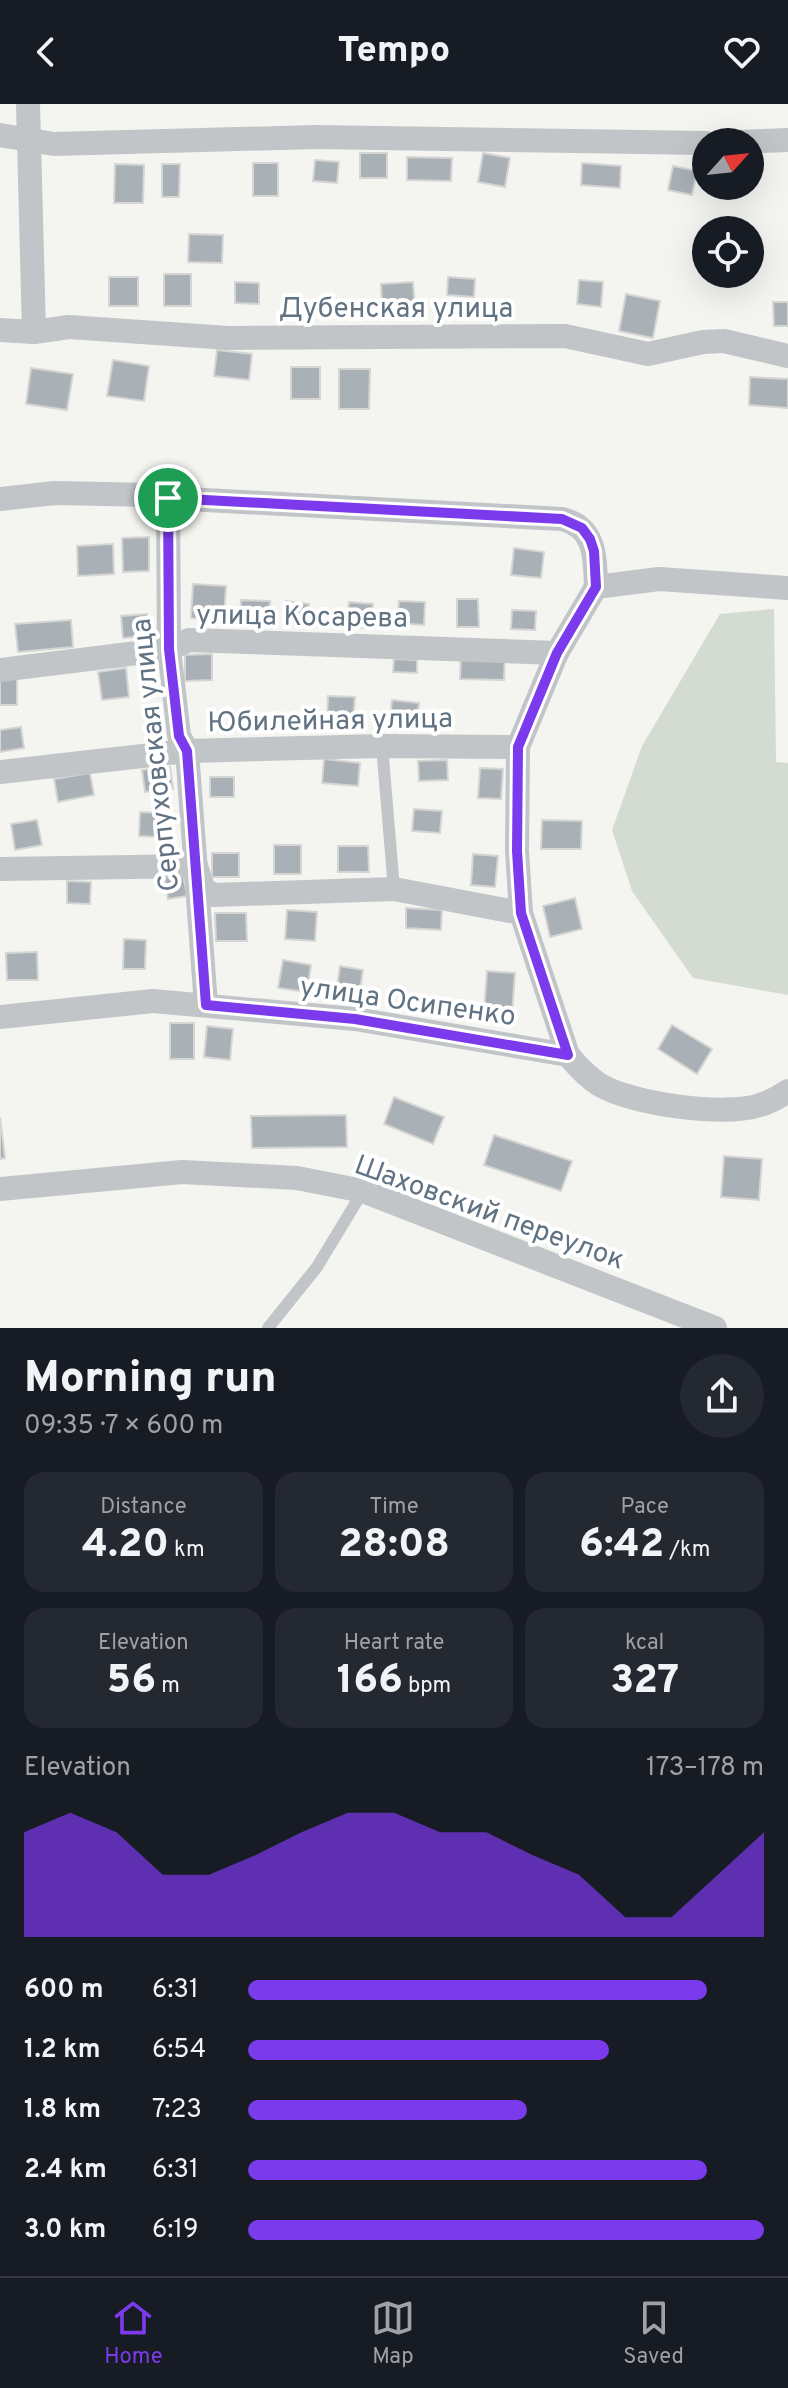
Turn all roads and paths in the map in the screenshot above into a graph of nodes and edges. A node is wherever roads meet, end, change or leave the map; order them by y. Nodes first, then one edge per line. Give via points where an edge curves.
1 (28, 104) edge
2 (0, 135) edge
3 (28, 139) junction
4 (788, 140) edge
5 (764, 141) edge
6 (692, 143) edge
7 (0, 330) edge
8 (34, 332) junction
9 (788, 356) edge
10 (168, 498) junction
11 (0, 499) edge
12 (596, 587) junction
13 (788, 588) edge
14 (169, 649) junction
15 (557, 653) junction
16 (0, 670) edge
17 (382, 746) junction
18 (518, 747) junction
19 (187, 751) junction
20 (0, 772) edge
21 (196, 866) junction
22 (0, 869) edge
23 (394, 889) junction
24 (521, 913) junction
25 (206, 1005) junction
26 (0, 1017) edge
27 (568, 1055) junction
28 (788, 1091) edge
29 (0, 1189) edge
30 (363, 1191) junction
31 (268, 1328) edge
32 (715, 1328) edge

1 - 3 street
2 - 3 street
3 - 6 street via 54,144 315,137
3 - 8 street
4 - 5 street
7 - 8 street, Дубенская улица
8 - 9 street, Дубенская улица via 69,327 228,338 565,336 648,354 724,341
10 - 11 street via 55,493
10 - 12 street via 562,519 582,528 590,539
10 - 14 street, Серпуховская улица
12 - 13 street via 659,579
12 - 15 street
14 - 15 street, улица Косарева via 189,640
14 - 16 street, улица Косарева
14 - 19 street, Серпуховская улица via 179,736
15 - 18 street
17 - 18 street, Юбилейная улица
17 - 19 street, Юбилейная улица
17 - 23 lane
18 - 24 street
19 - 20 street, Юбилейная улица
19 - 21 street, Серпуховская улица
21 - 22 street
21 - 23 street via 203,888 213,895
21 - 25 street, Серпуховская улица
23 - 24 street
24 - 27 street
25 - 26 street, улица Осипенко via 153,1001
25 - 27 street, улица Осипенко via 355,1019
27 - 28 street via 603,1087 646,1102 722,1110 758,1106
29 - 30 street, Шаховский переулок via 182,1172 297,1178
30 - 31 lane via 317,1267
30 - 32 street, Шаховский переулок

